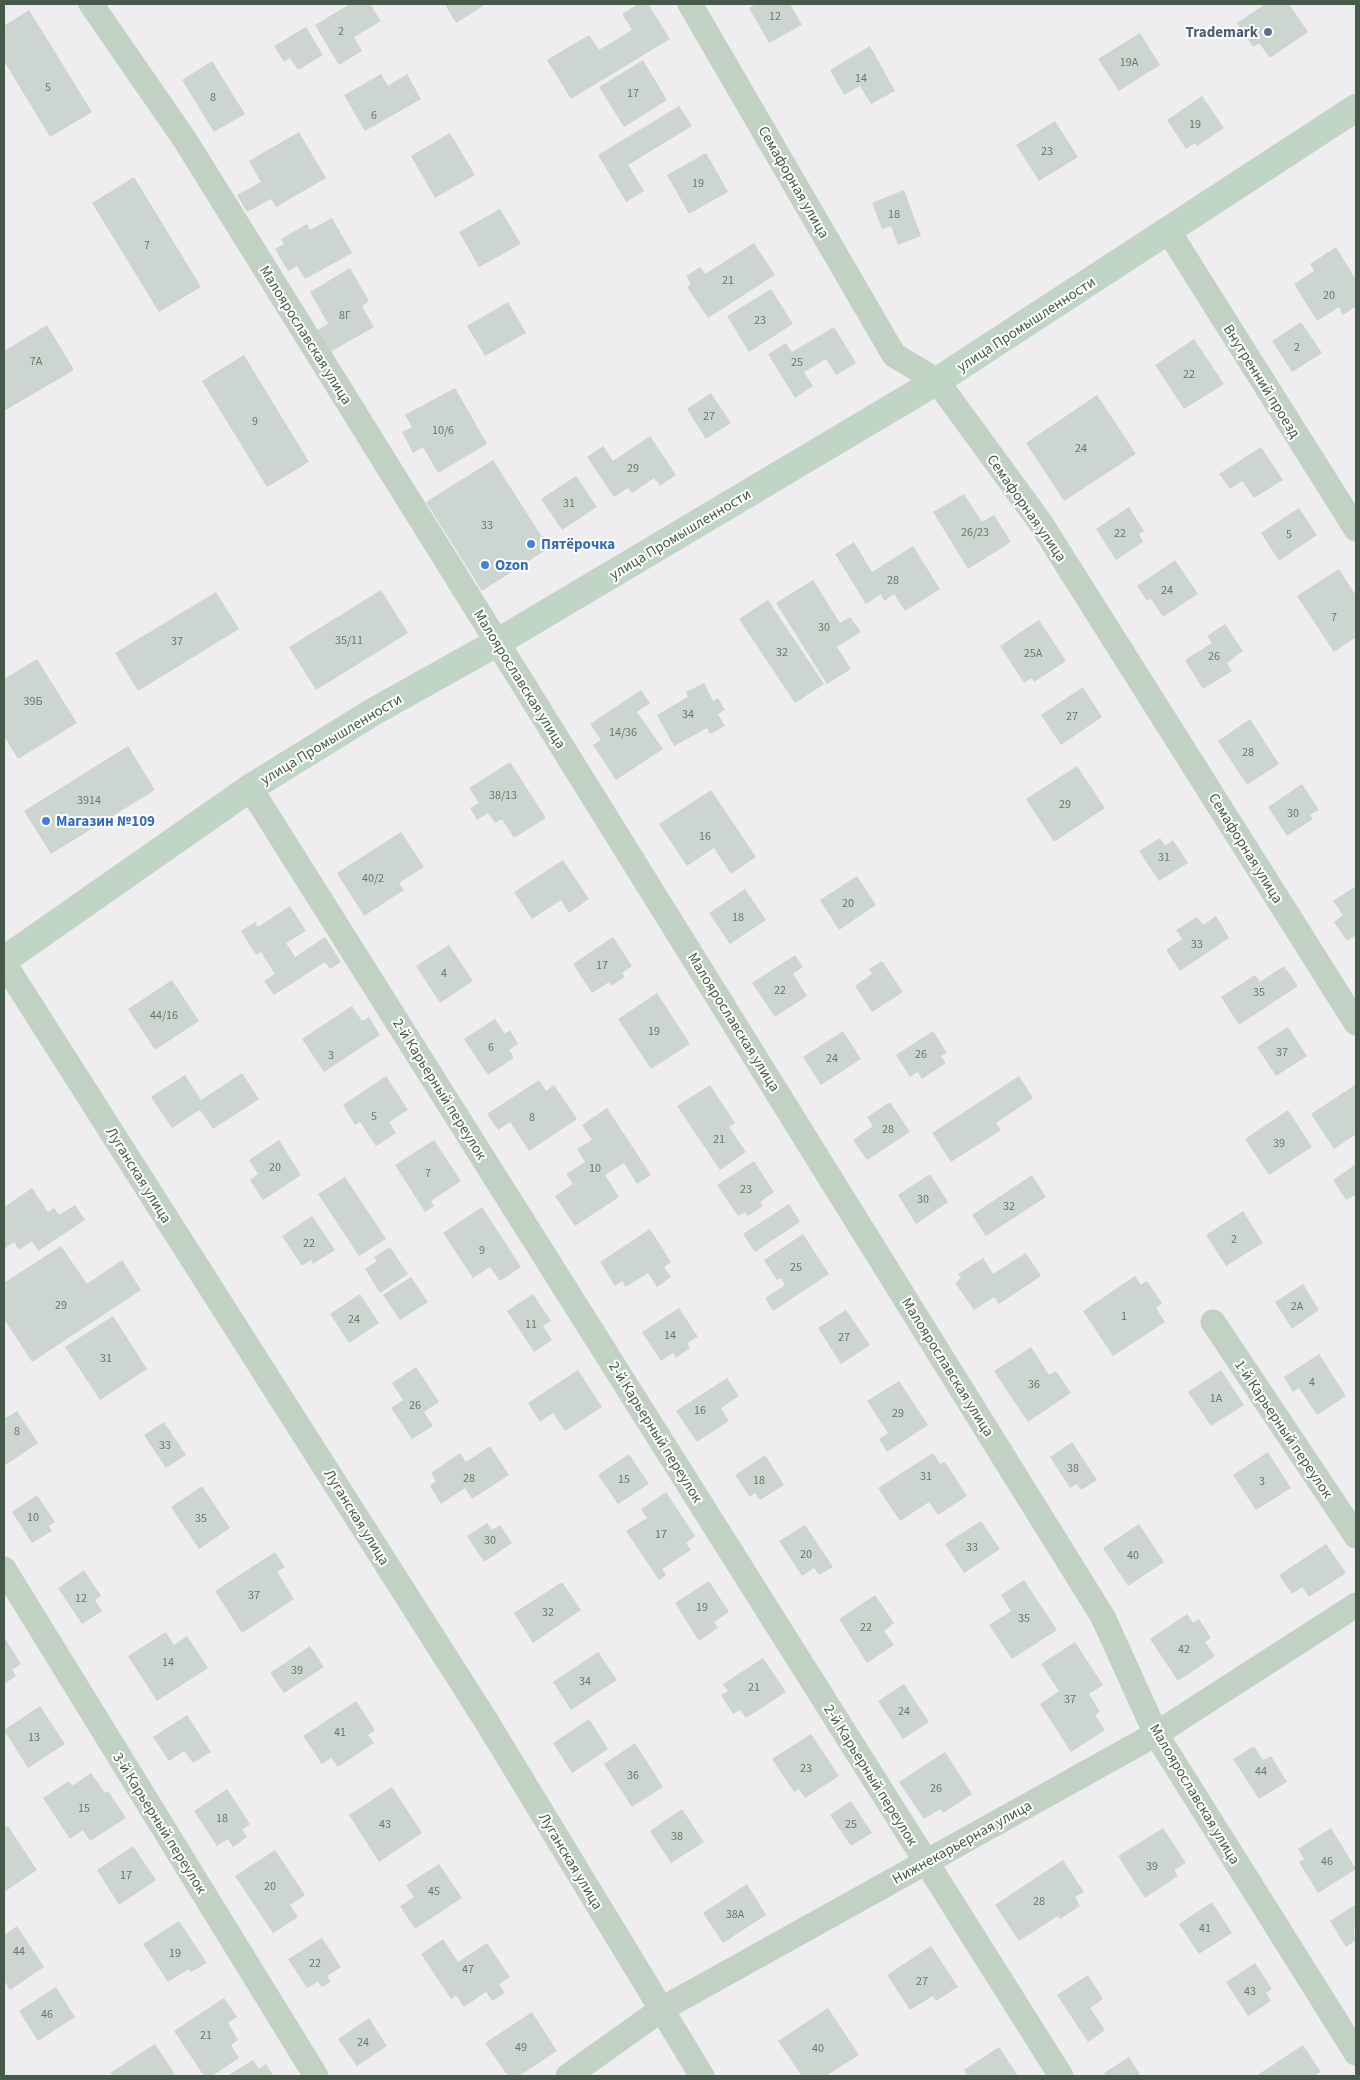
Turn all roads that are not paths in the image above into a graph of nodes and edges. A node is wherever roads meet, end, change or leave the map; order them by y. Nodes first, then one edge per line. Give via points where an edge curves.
1 (91, 4) edge
2 (690, 4) edge
3 (1356, 108) edge
4 (1169, 232) junction
5 (937, 381) junction
6 (1356, 529) edge
7 (498, 642) junction
8 (250, 788) junction
9 (4, 961) edge
10 (1356, 1023) edge
11 (1213, 1322) dead end
12 (1356, 1536) edge
13 (4, 1569) edge
14 (1356, 1605) edge
15 (1156, 1734) junction
16 (926, 1862) junction
17 (662, 2009) junction
18 (1356, 2053) edge
19 (316, 2076) edge
20 (568, 2076) edge
21 (702, 2076) edge
22 (1061, 2076) edge

1 - 7 street, Малоярославская улица via 185,140
2 - 5 street, Семафорная улица via 894,355
3 - 4 main road, улица Промышленности
4 - 5 main road, улица Промышленности
4 - 6 street, Внутренний проезд
5 - 7 main road, улица Промышленности
5 - 10 street, Семафорная улица via 1040,522
7 - 8 main road, улица Промышленности via 373,712
7 - 15 street, Малоярославская улица via 1103,1617
8 - 9 main road, улица Промышленности
8 - 16 street, 2-й Карьерный переулок
9 - 17 street, Луганская улица via 485,1719
11 - 12 street, 1-й Карьерный переулок
13 - 19 street, 3-й Карьерный переулок
14 - 15 street, Нижнекарьерная улица
15 - 16 street, Нижнекарьерная улица
15 - 18 street, Малоярославская улица
16 - 17 street, Нижнекарьерная улица
16 - 22 street, 2-й Карьерный переулок
17 - 20 street, Нижнекарьерная улица
17 - 21 street, Луганская улица

